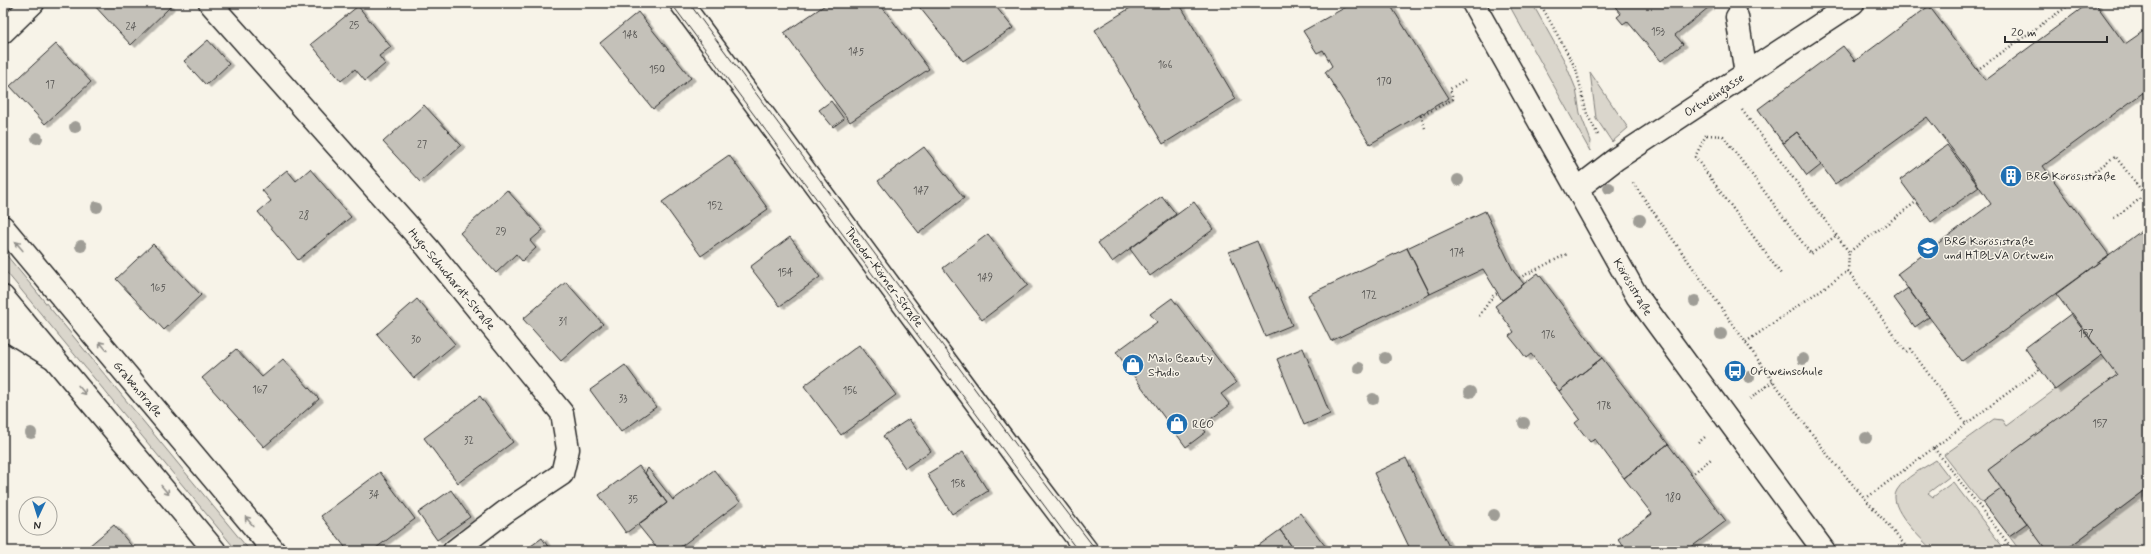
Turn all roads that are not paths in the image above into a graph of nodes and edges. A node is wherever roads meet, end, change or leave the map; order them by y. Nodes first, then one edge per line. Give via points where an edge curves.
1 (33, 3) edge
2 (210, 3) edge
3 (681, 3) edge
4 (1473, 3) edge
5 (1853, 3) edge
6 (1737, 17) dead end
7 (3, 32) edge
8 (1746, 74) junction
9 (1577, 188) junction
10 (3, 227) edge
11 (3, 297) edge
12 (3, 328) edge
13 (57, 360) junction
14 (215, 551) edge
15 (274, 551) edge
16 (454, 551) edge
17 (1087, 551) edge
18 (1824, 551) edge

1 - 7 street
2 - 16 street, Hugo-Schuchardt-Straße via 427,247 562,413 568,449 562,474 505,512
3 - 17 street, Theodor-Körner-Straße
4 - 9 street, Körösistraße
5 - 8 street, Ortweingasse
6 - 8 street
8 - 9 street, Ortweingasse via 1616,159
9 - 18 street, Körösistraße via 1647,311
15 -> 10 street, Grabenstraße
11 - 13 street
12 - 13 street
13 -> 14 street

